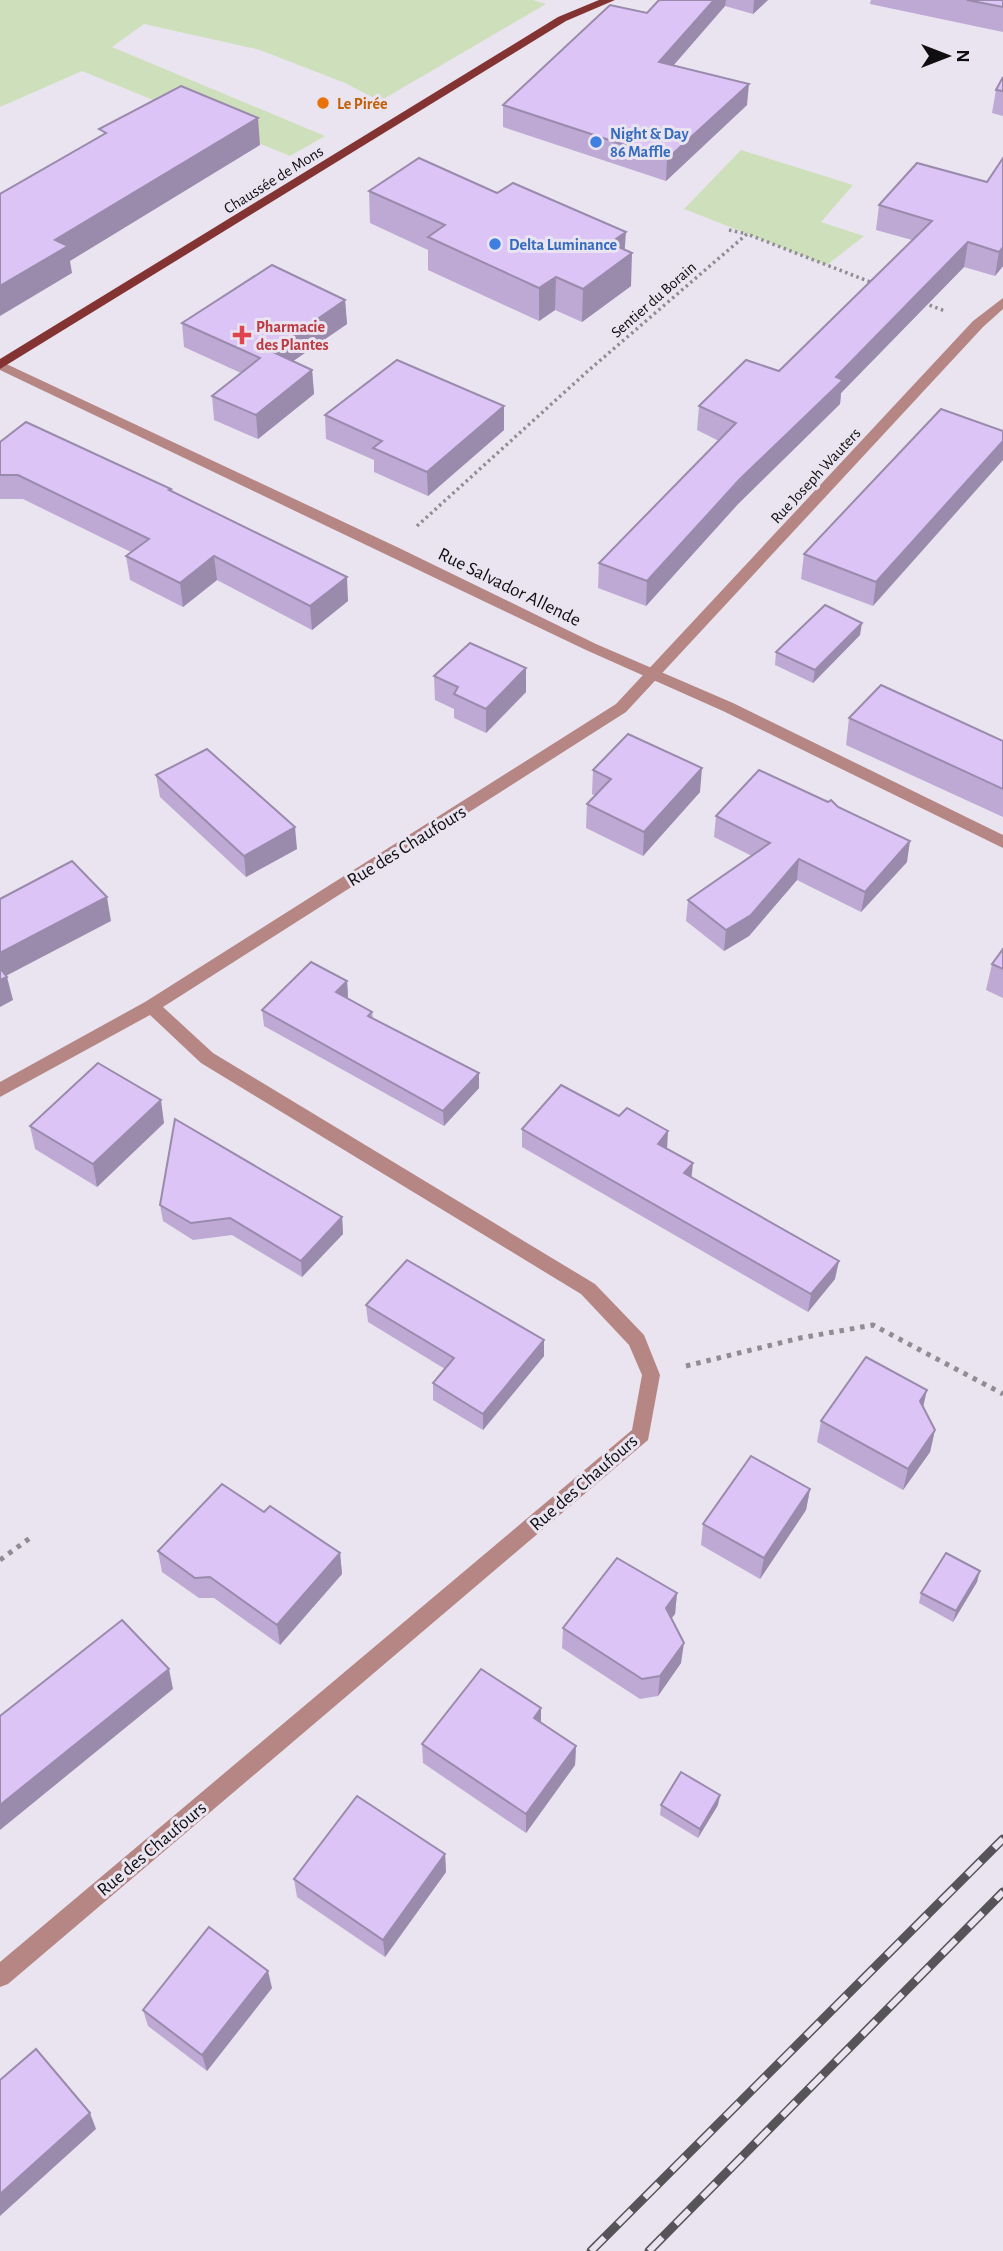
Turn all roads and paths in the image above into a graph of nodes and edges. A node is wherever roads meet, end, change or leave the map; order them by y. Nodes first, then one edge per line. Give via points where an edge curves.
1 (581, 0) edge
2 (609, 0) edge
3 (562, 19) junction
4 (729, 230) dead end
5 (747, 234) junction
6 (878, 285) edge
7 (915, 300) edge
8 (1003, 302) edge
9 (978, 324) junction
10 (0, 365) edge
11 (391, 550) junction
12 (655, 675) junction
13 (1003, 842) edge
14 (151, 1006) junction
15 (0, 1090) edge
16 (651, 1375) junction
17 (1003, 1394) edge
18 (30, 1538) dead end
19 (0, 1560) edge
20 (0, 1976) edge

1 - 3 main road, Chaussée de Mons
2 - 3 main road, Chaussée de Mons
3 - 10 main road, Chaussée de Mons
4 - 5 path
5 - 6 path
5 - 11 path, Sentier du Borain
7 - 9 path
8 - 9 street, Rue Joseph Wauters
9 - 12 street, Rue Joseph Wauters
10 - 11 street, Rue Salvador Allende
11 - 12 street, Rue Salvador Allende
12 - 13 street, Rue Salvador Allende
12 - 14 street, Rue des Chaufours via 621,708
14 - 15 street, Rue des Chaufours
14 - 16 street via 207,1058 588,1289 637,1340
16 - 17 path via 873,1325
16 - 20 street, Rue des Chaufours via 641,1434
18 - 19 path

